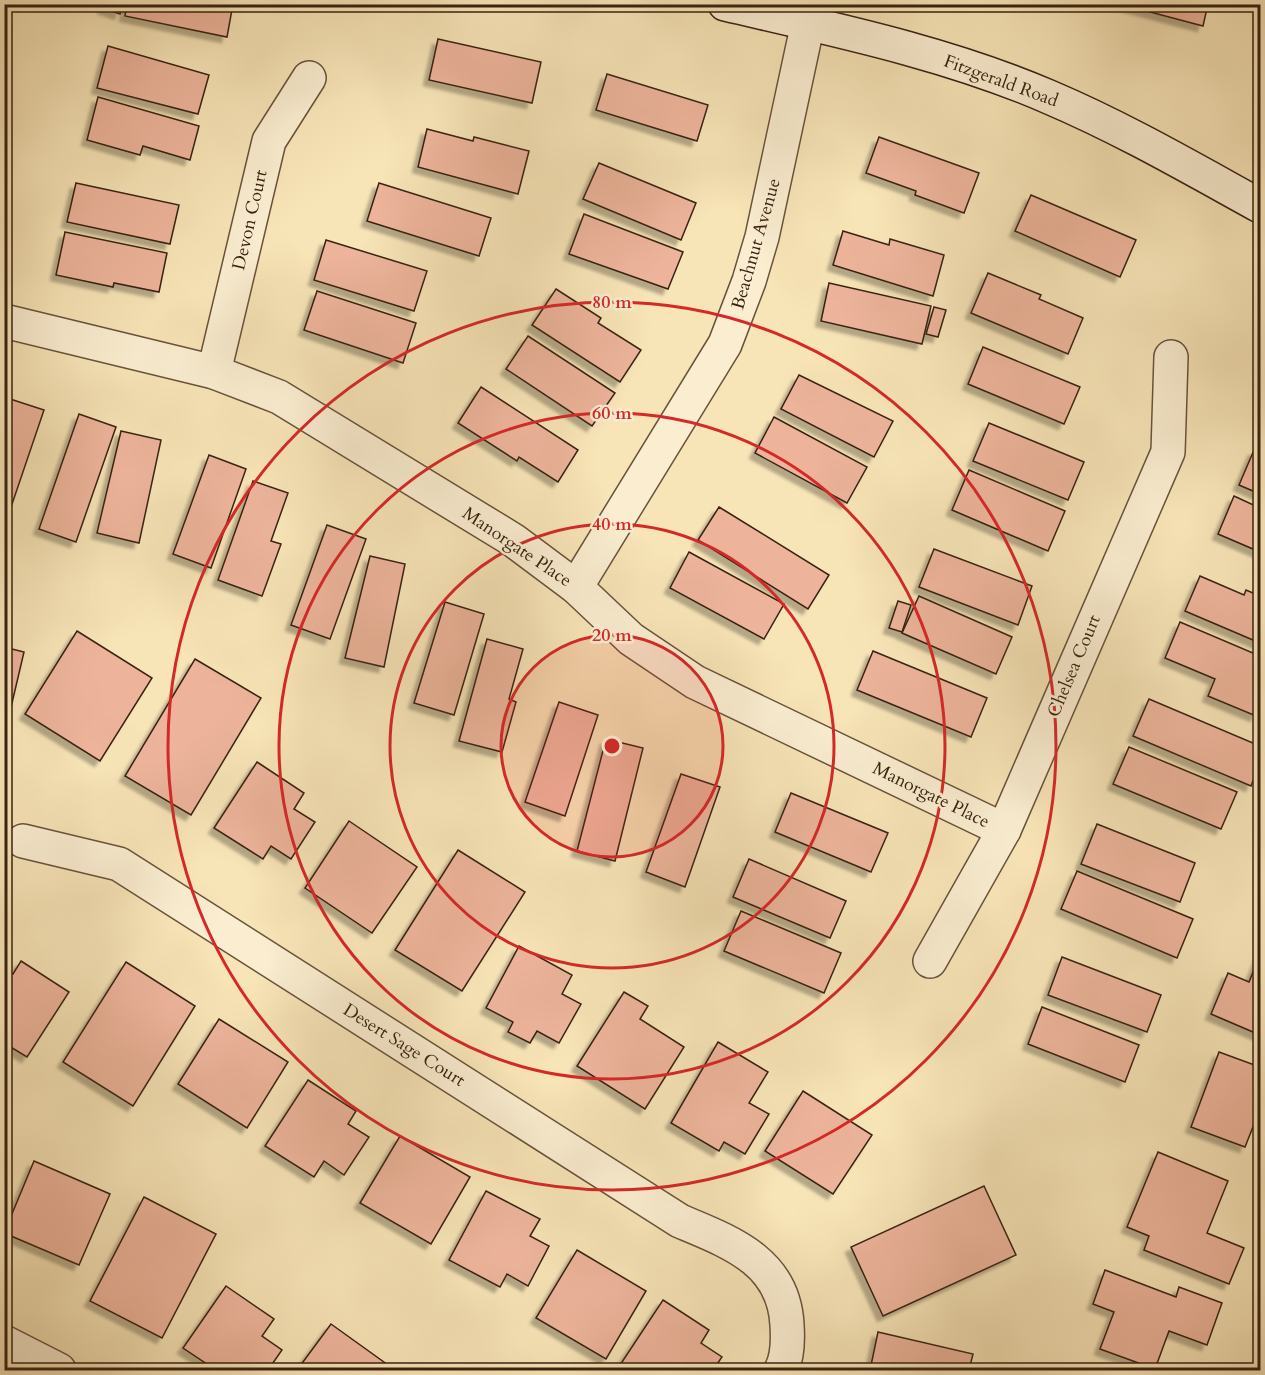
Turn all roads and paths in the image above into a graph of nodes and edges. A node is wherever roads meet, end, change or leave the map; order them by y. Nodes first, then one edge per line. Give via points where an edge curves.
1 (725, 4) edge
2 (811, 14) edge
3 (309, 78) dead end
4 (1260, 206) edge
5 (4, 321) edge
6 (1171, 357) dead end
7 (214, 372) junction
8 (576, 587) junction
9 (1004, 830) junction
10 (23, 841) dead end
11 (930, 961) dead end
12 (4, 1342) edge
13 (59, 1371) edge
14 (781, 1371) edge

1 - 2 street, Fitzgerald Road
2 - 4 street, Fitzgerald Road via 1048,97 1157,149
2 - 8 street, Beachnut Avenue via 762,237 725,344
3 - 7 street, Devon Court via 269,141
5 - 7 street, Manorgate Place
6 - 9 street, Chelsea Court via 1168,452
7 - 8 street, Manorgate Place via 279,398 513,540
8 - 9 street, Manorgate Place via 631,639 695,682
9 - 11 street, Chelsea Court
10 - 14 street, Desert Sage Court via 119,864 681,1221 733,1243 760,1262 781,1297 788,1343
12 - 13 street

